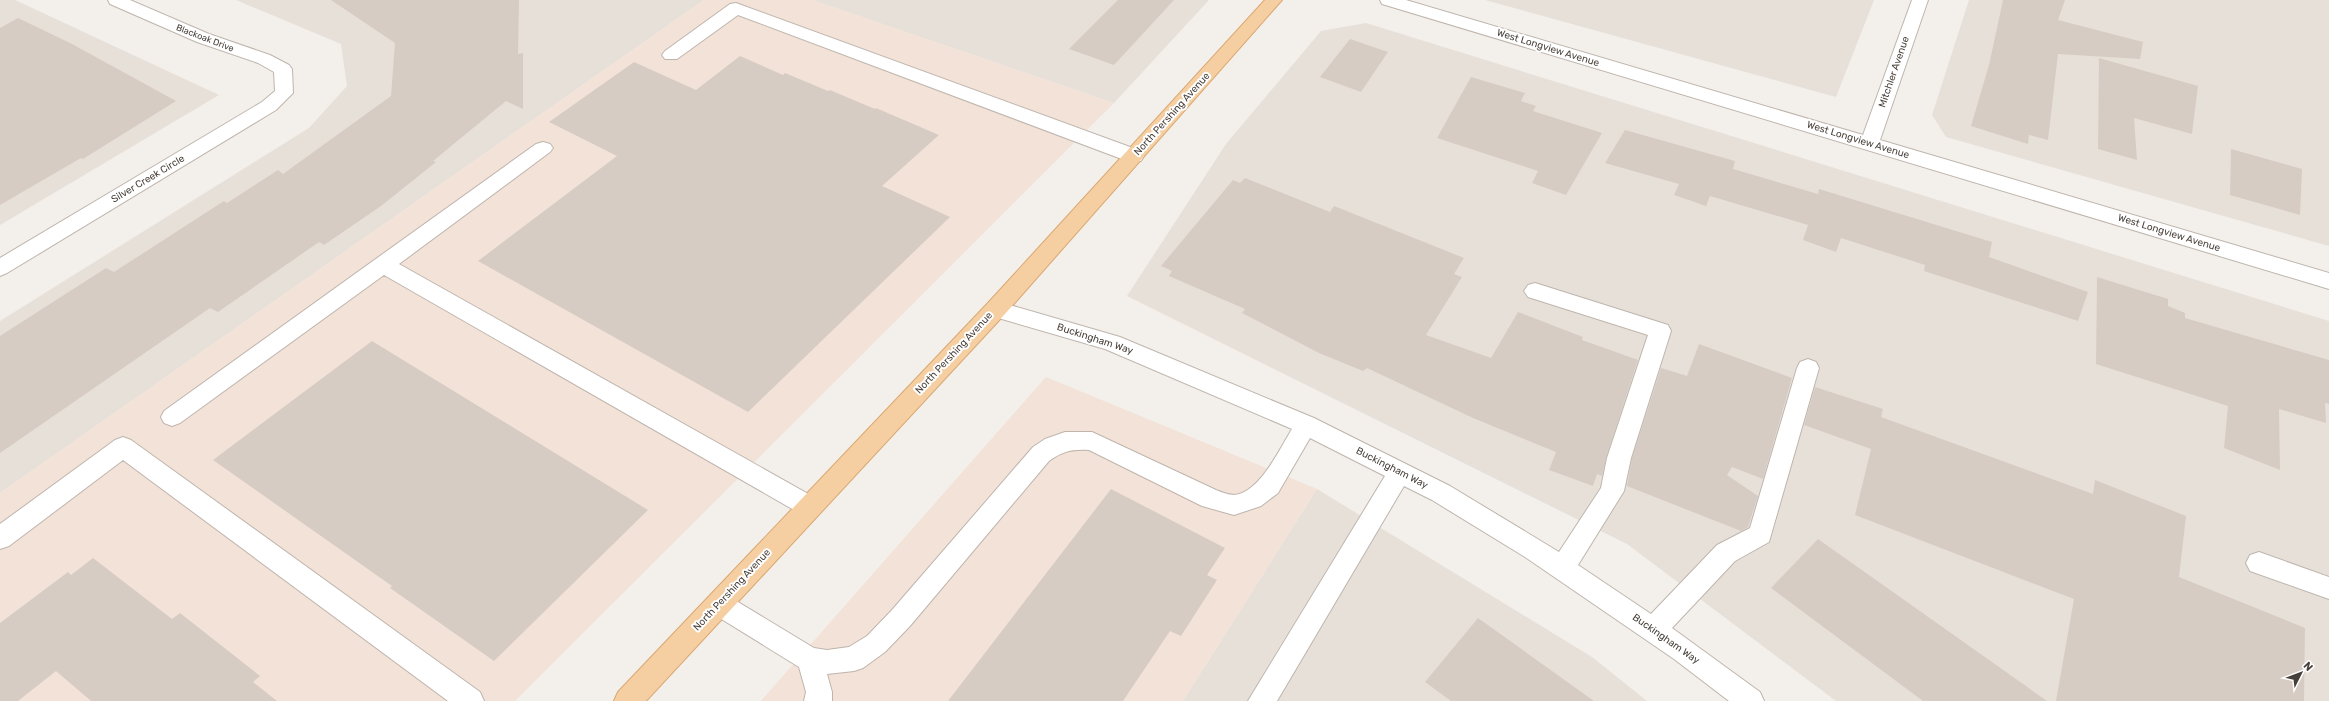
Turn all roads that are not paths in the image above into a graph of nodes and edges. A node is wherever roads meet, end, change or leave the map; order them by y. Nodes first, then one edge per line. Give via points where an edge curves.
1 (116, 0) edge
2 (1274, 0) edge
3 (1388, 0) edge
4 (1920, 0) edge
5 (672, 55) dead end
6 (283, 81) joint
7 (1869, 144) junction
8 (543, 148) dead end
9 (1134, 156) junction
10 (384, 265) junction
11 (0, 268) edge
12 (2329, 281) edge
13 (1535, 291) dead end
14 (996, 309) junction
15 (1808, 368) dead end
16 (172, 417) dead end
17 (1306, 425) junction
18 (1400, 472) junction
19 (810, 507) junction
20 (0, 538) edge
21 (2259, 563) dead end
22 (1563, 568) junction
23 (2329, 588) edge
24 (719, 604) junction
25 (1653, 630) junction
26 (810, 660) junction
27 (470, 701) edge
28 (628, 701) edge
29 (818, 701) edge
30 (1262, 701) edge
31 (1750, 701) edge

1 - 6 street, Blackoak Drive via 203,38 264,59 283,69
2 - 9 main road, North Pershing Avenue
3 - 7 street, West Longview Avenue
4 - 7 street, Mitchler Avenue
5 - 9 street via 736,8
6 - 11 street, Silver Creek Circle via 284,93 269,106
7 - 12 street, West Longview Avenue
8 - 10 street
9 - 14 main road, North Pershing Avenue
10 - 16 street
10 - 19 street
13 - 22 street via 1660,331 1619,458 1612,491
14 - 17 street, Buckingham Way via 1112,343
14 - 19 main road, North Pershing Avenue
15 - 25 street via 1760,535 1726,553
17 - 18 street, Buckingham Way
17 - 26 street via 1270,486 1252,500 1234,505 1211,499 1092,441 1070,439 1055,442 1040,454 876,644 854,659 828,662
18 - 22 street, Buckingham Way via 1448,497
18 - 30 street
19 - 24 main road, North Pershing Avenue
20 - 27 street via 123,447
21 - 23 street
22 - 25 street, Buckingham Way
24 - 26 street
24 - 28 main road, North Pershing Avenue
25 - 31 street, Buckingham Way
26 - 29 street via 819,692

